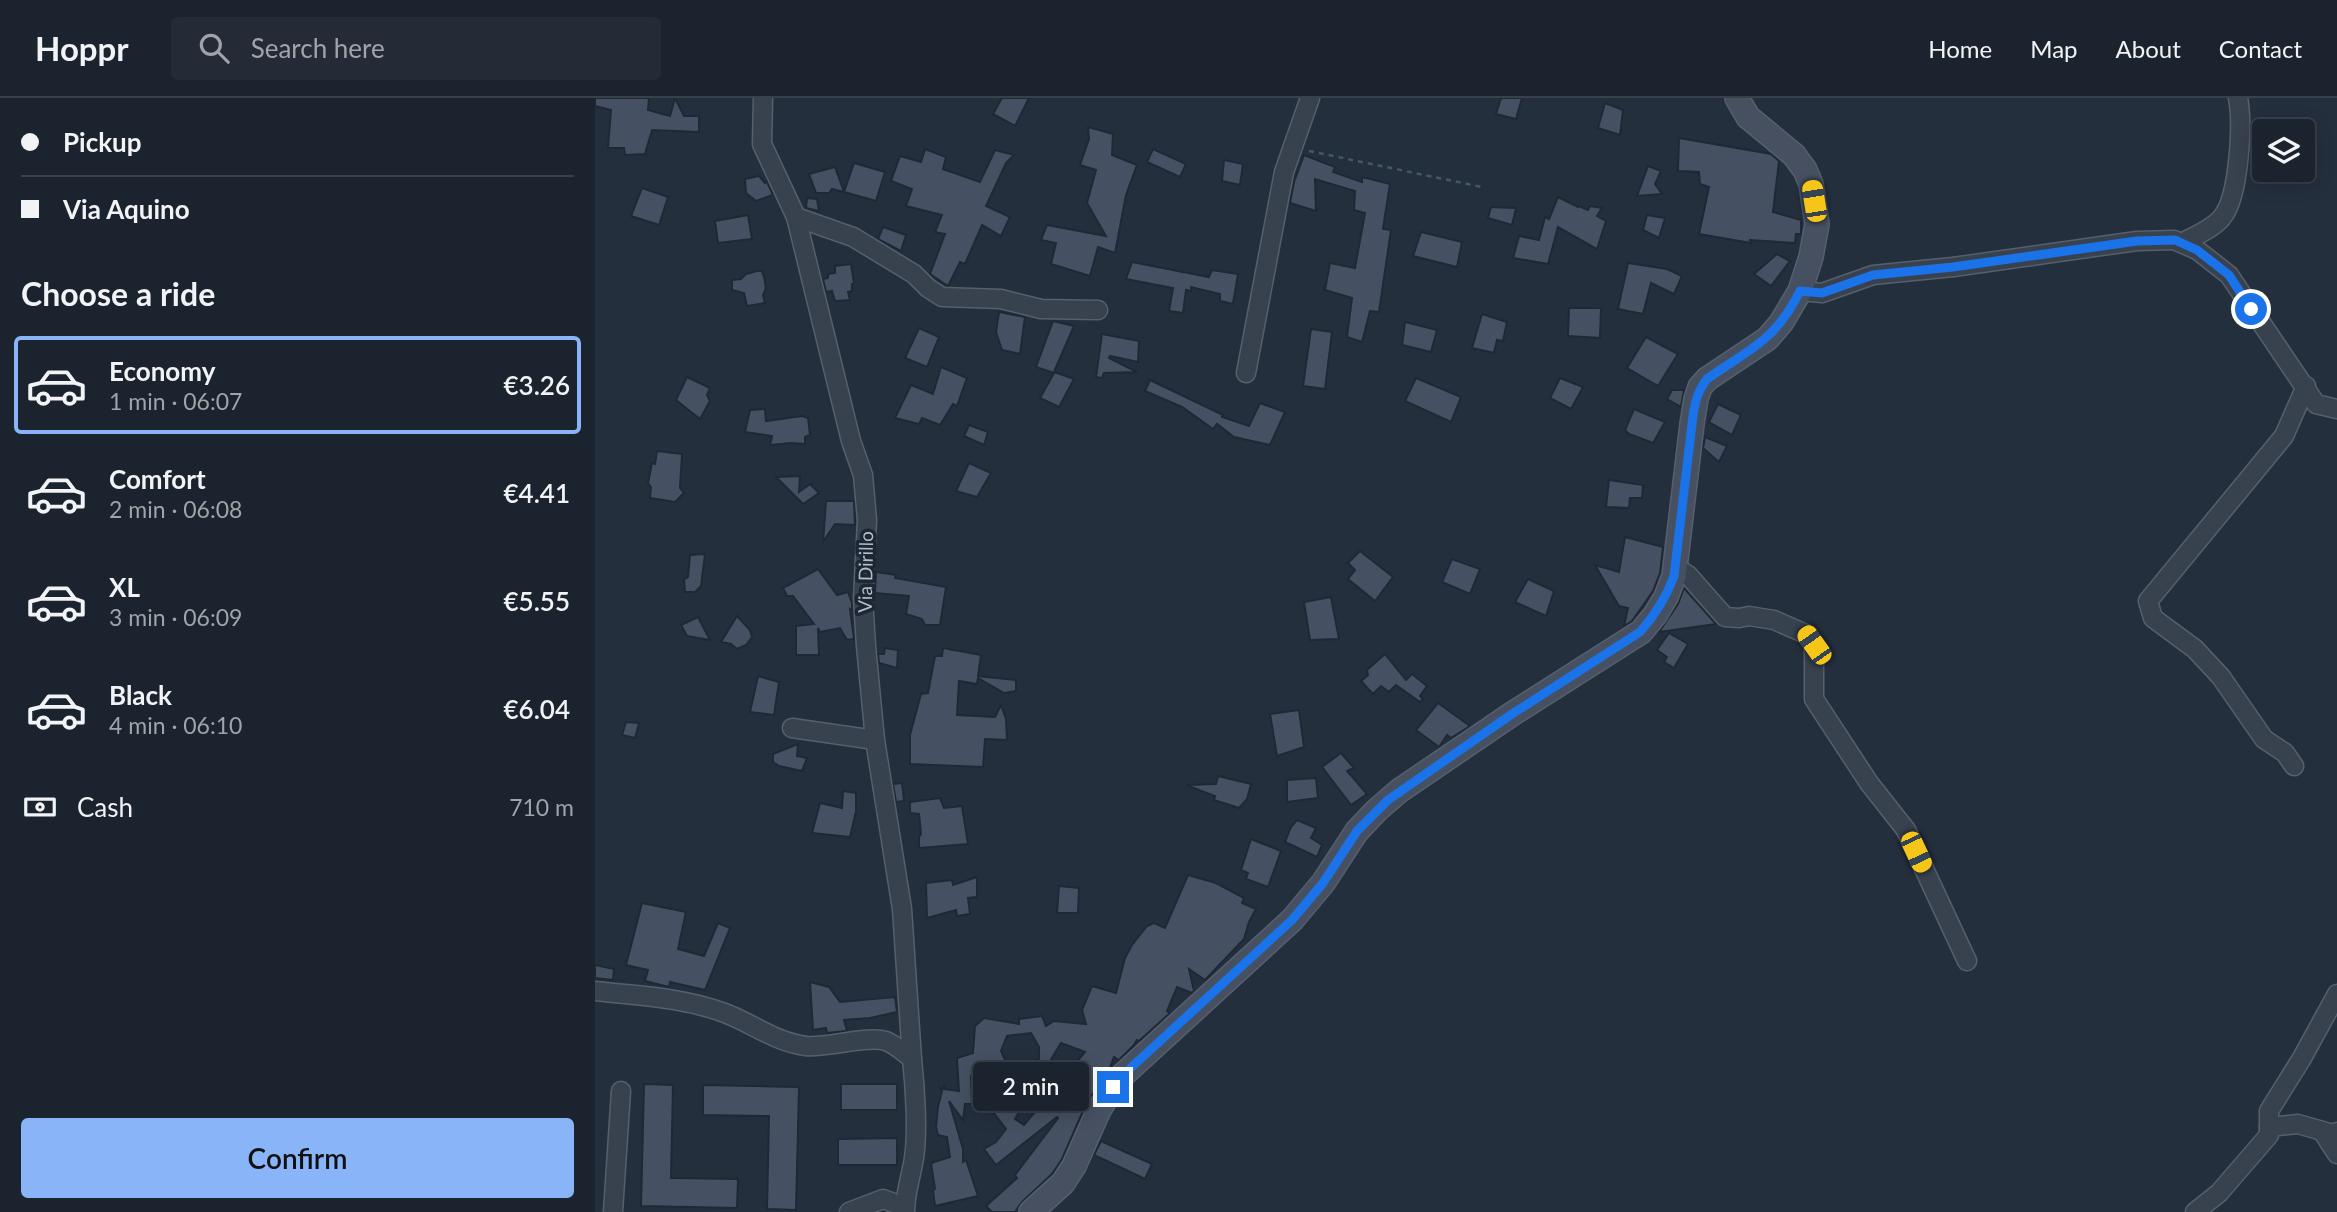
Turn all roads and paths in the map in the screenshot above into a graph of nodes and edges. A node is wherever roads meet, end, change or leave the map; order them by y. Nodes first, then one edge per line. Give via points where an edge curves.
1 (763, 98) edge
2 (1310, 98) edge
3 (1737, 98) edge
4 (2238, 98) edge
5 (1292, 148) junction
6 (1482, 187) dead end
7 (796, 217) junction
8 (2182, 243) junction
9 (1800, 291) junction
10 (1098, 310) dead end
11 (1246, 373) dead end
12 (2306, 386) junction
13 (2337, 409) edge
14 (1674, 566) junction
15 (792, 728) dead end
16 (875, 740) junction
17 (2294, 766) dead end
18 (1967, 961) dead end
19 (595, 990) edge
20 (2337, 993) edge
21 (912, 1059) junction
22 (621, 1091) dead end
23 (2269, 1127) junction
24 (2330, 1131) edge
25 (2337, 1154) edge
26 (905, 1210) edge
27 (613, 1212) edge
28 (849, 1212) edge
29 (1031, 1212) edge
30 (2195, 1212) edge

1 - 7 street, Via Dirillo via 762,144
2 - 5 street
3 - 9 street via 1748,117 1794,155 1811,184 1817,224
4 - 8 street via 2242,116 2233,199 2222,219
5 - 6 path
5 - 11 street
7 - 10 street via 853,237 942,297 1001,299 1041,309
7 - 16 street, Via Dirillo via 863,475 867,520 863,598
8 - 9 street via 2137,241 1873,275 1822,293
8 - 12 street via 2229,275
9 - 14 street via 1767,339 1700,387
12 - 13 street via 2316,404
12 - 17 street via 2284,436 2148,601 2153,618 2195,649 2221,677 2264,739 2285,752
14 - 18 street via 1688,575 1725,617 1774,620 1806,634 1814,645 1814,699 1906,830
14 - 29 street via 1666,597 1640,632 1377,810 1292,920 1118,1080 1069,1175
15 - 16 street
16 - 21 street, Via Dirillo via 902,909
19 - 21 street via 702,1006 774,1038 807,1046 883,1040
20 - 23 street via 2270,1111
21 - 26 street, Via Dirillo via 914,1157
22 - 27 street
23 - 24 street via 2298,1124
23 - 30 street via 2269,1135 2219,1194
24 - 25 street
26 - 28 street via 883,1199

